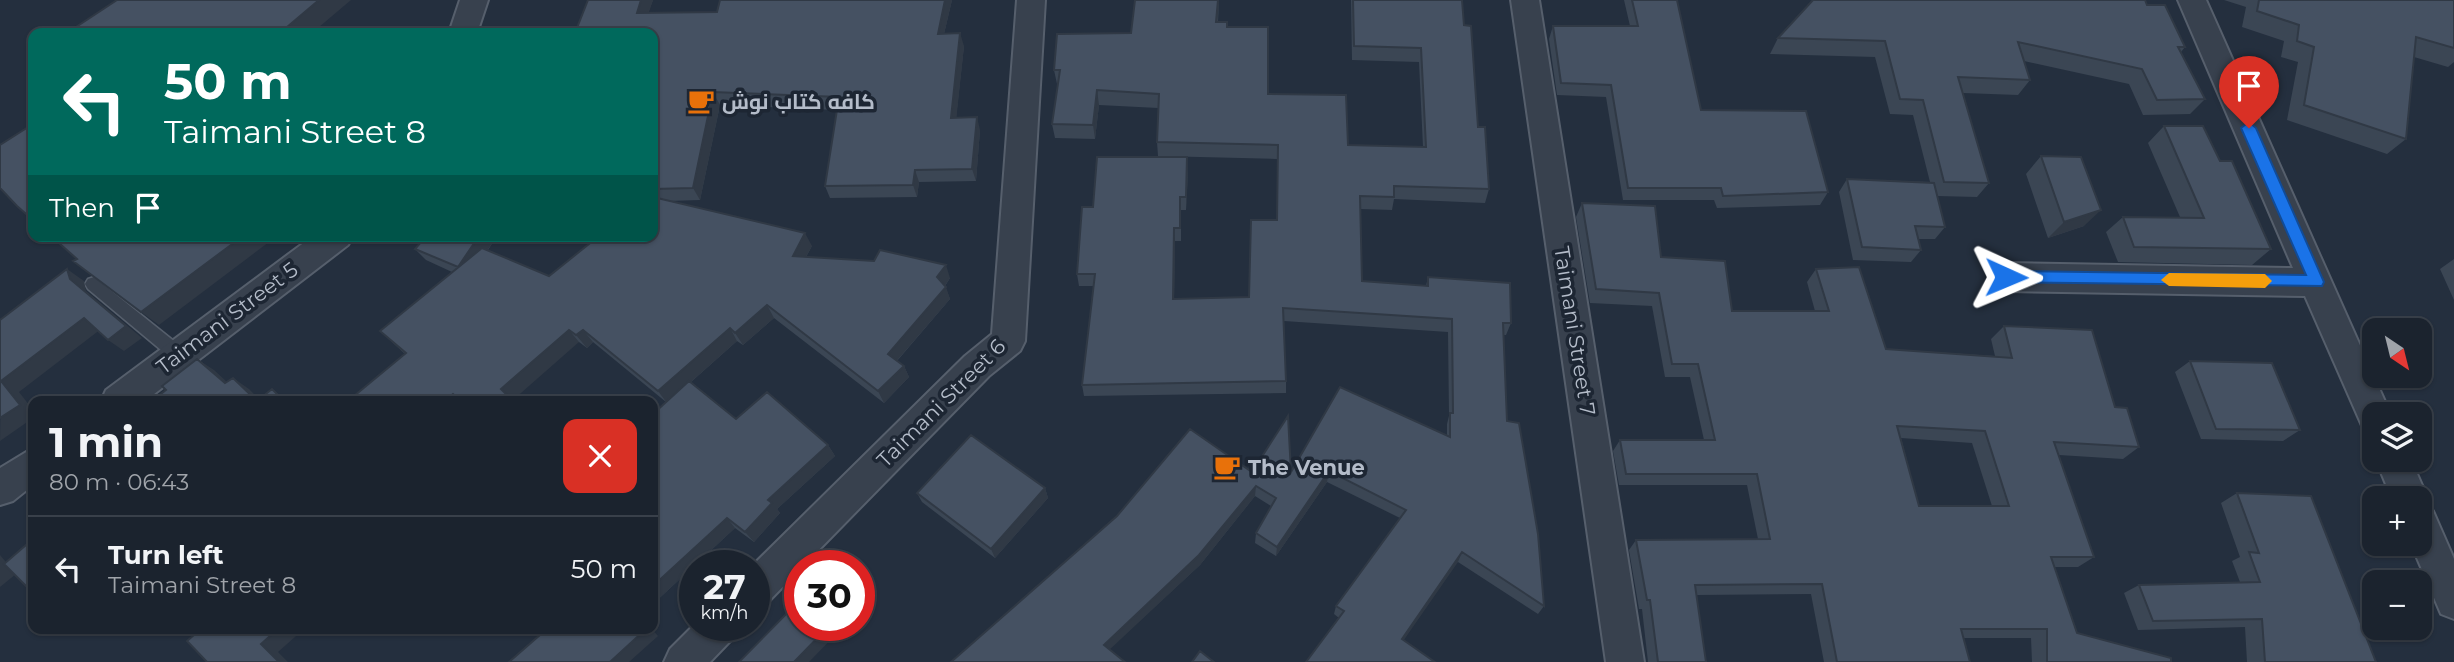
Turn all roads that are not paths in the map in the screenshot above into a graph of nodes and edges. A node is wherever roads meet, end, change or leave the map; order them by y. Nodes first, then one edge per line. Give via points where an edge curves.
1 (474, 0) edge
2 (1031, 0) edge
3 (1525, 0) edge
4 (2192, 0) edge
5 (465, 28) edge
6 (329, 242) edge
7 (2006, 277) dead end
8 (2316, 282) junction
9 (94, 284) edge
10 (179, 355) junction
11 (125, 396) edge
12 (2368, 402) edge
13 (28, 468) edge
14 (0, 489) edge
15 (2432, 551) edge
16 (770, 574) edge
17 (2454, 601) edge
18 (704, 641) edge
19 (683, 662) edge
20 (1625, 662) edge

1 - 5 street
2 - 16 street, Taimani Street 6 via 1009,341 978,366
3 - 20 street, Taimani Street 7
4 - 8 street
6 - 10 street, Taimani Street 5
7 - 8 street
8 - 12 street
9 - 10 lane
10 - 11 street, Taimani Street 5
13 - 14 street
15 - 17 street
18 - 19 street

